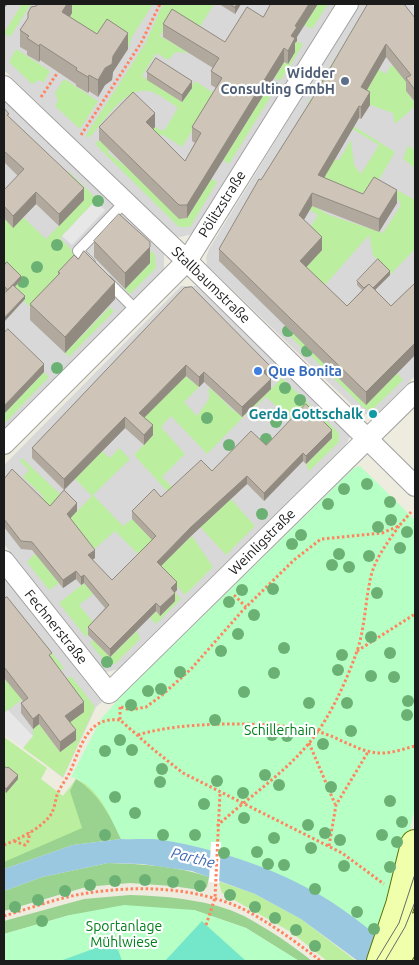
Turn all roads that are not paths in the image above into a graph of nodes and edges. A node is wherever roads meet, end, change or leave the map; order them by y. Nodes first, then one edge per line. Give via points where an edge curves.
1 (348, 4) edge
2 (4, 86) edge
3 (124, 203) junction
4 (187, 261) junction
5 (137, 311) junction
6 (415, 392) edge
7 (367, 439) junction
8 (4, 444) edge
9 (415, 486) edge
10 (4, 561) edge
11 (115, 700) joint
12 (415, 844) edge
13 (402, 942) edge

1 - 4 street, Pölitzstraße
2 - 3 street, Stallbaumstraße
3 - 4 street, Stallbaumstraße
3 - 5 lane via 78,250
4 - 5 street, Pölitzstraße
4 - 7 street, Stallbaumstraße
5 - 8 street, Pölitzstraße
6 - 7 street, Weinligstraße
7 - 9 street, Stallbaumstraße
7 - 11 street, Weinligstraße
10 - 11 street, Fechnerstraße
12 - 13 main road

